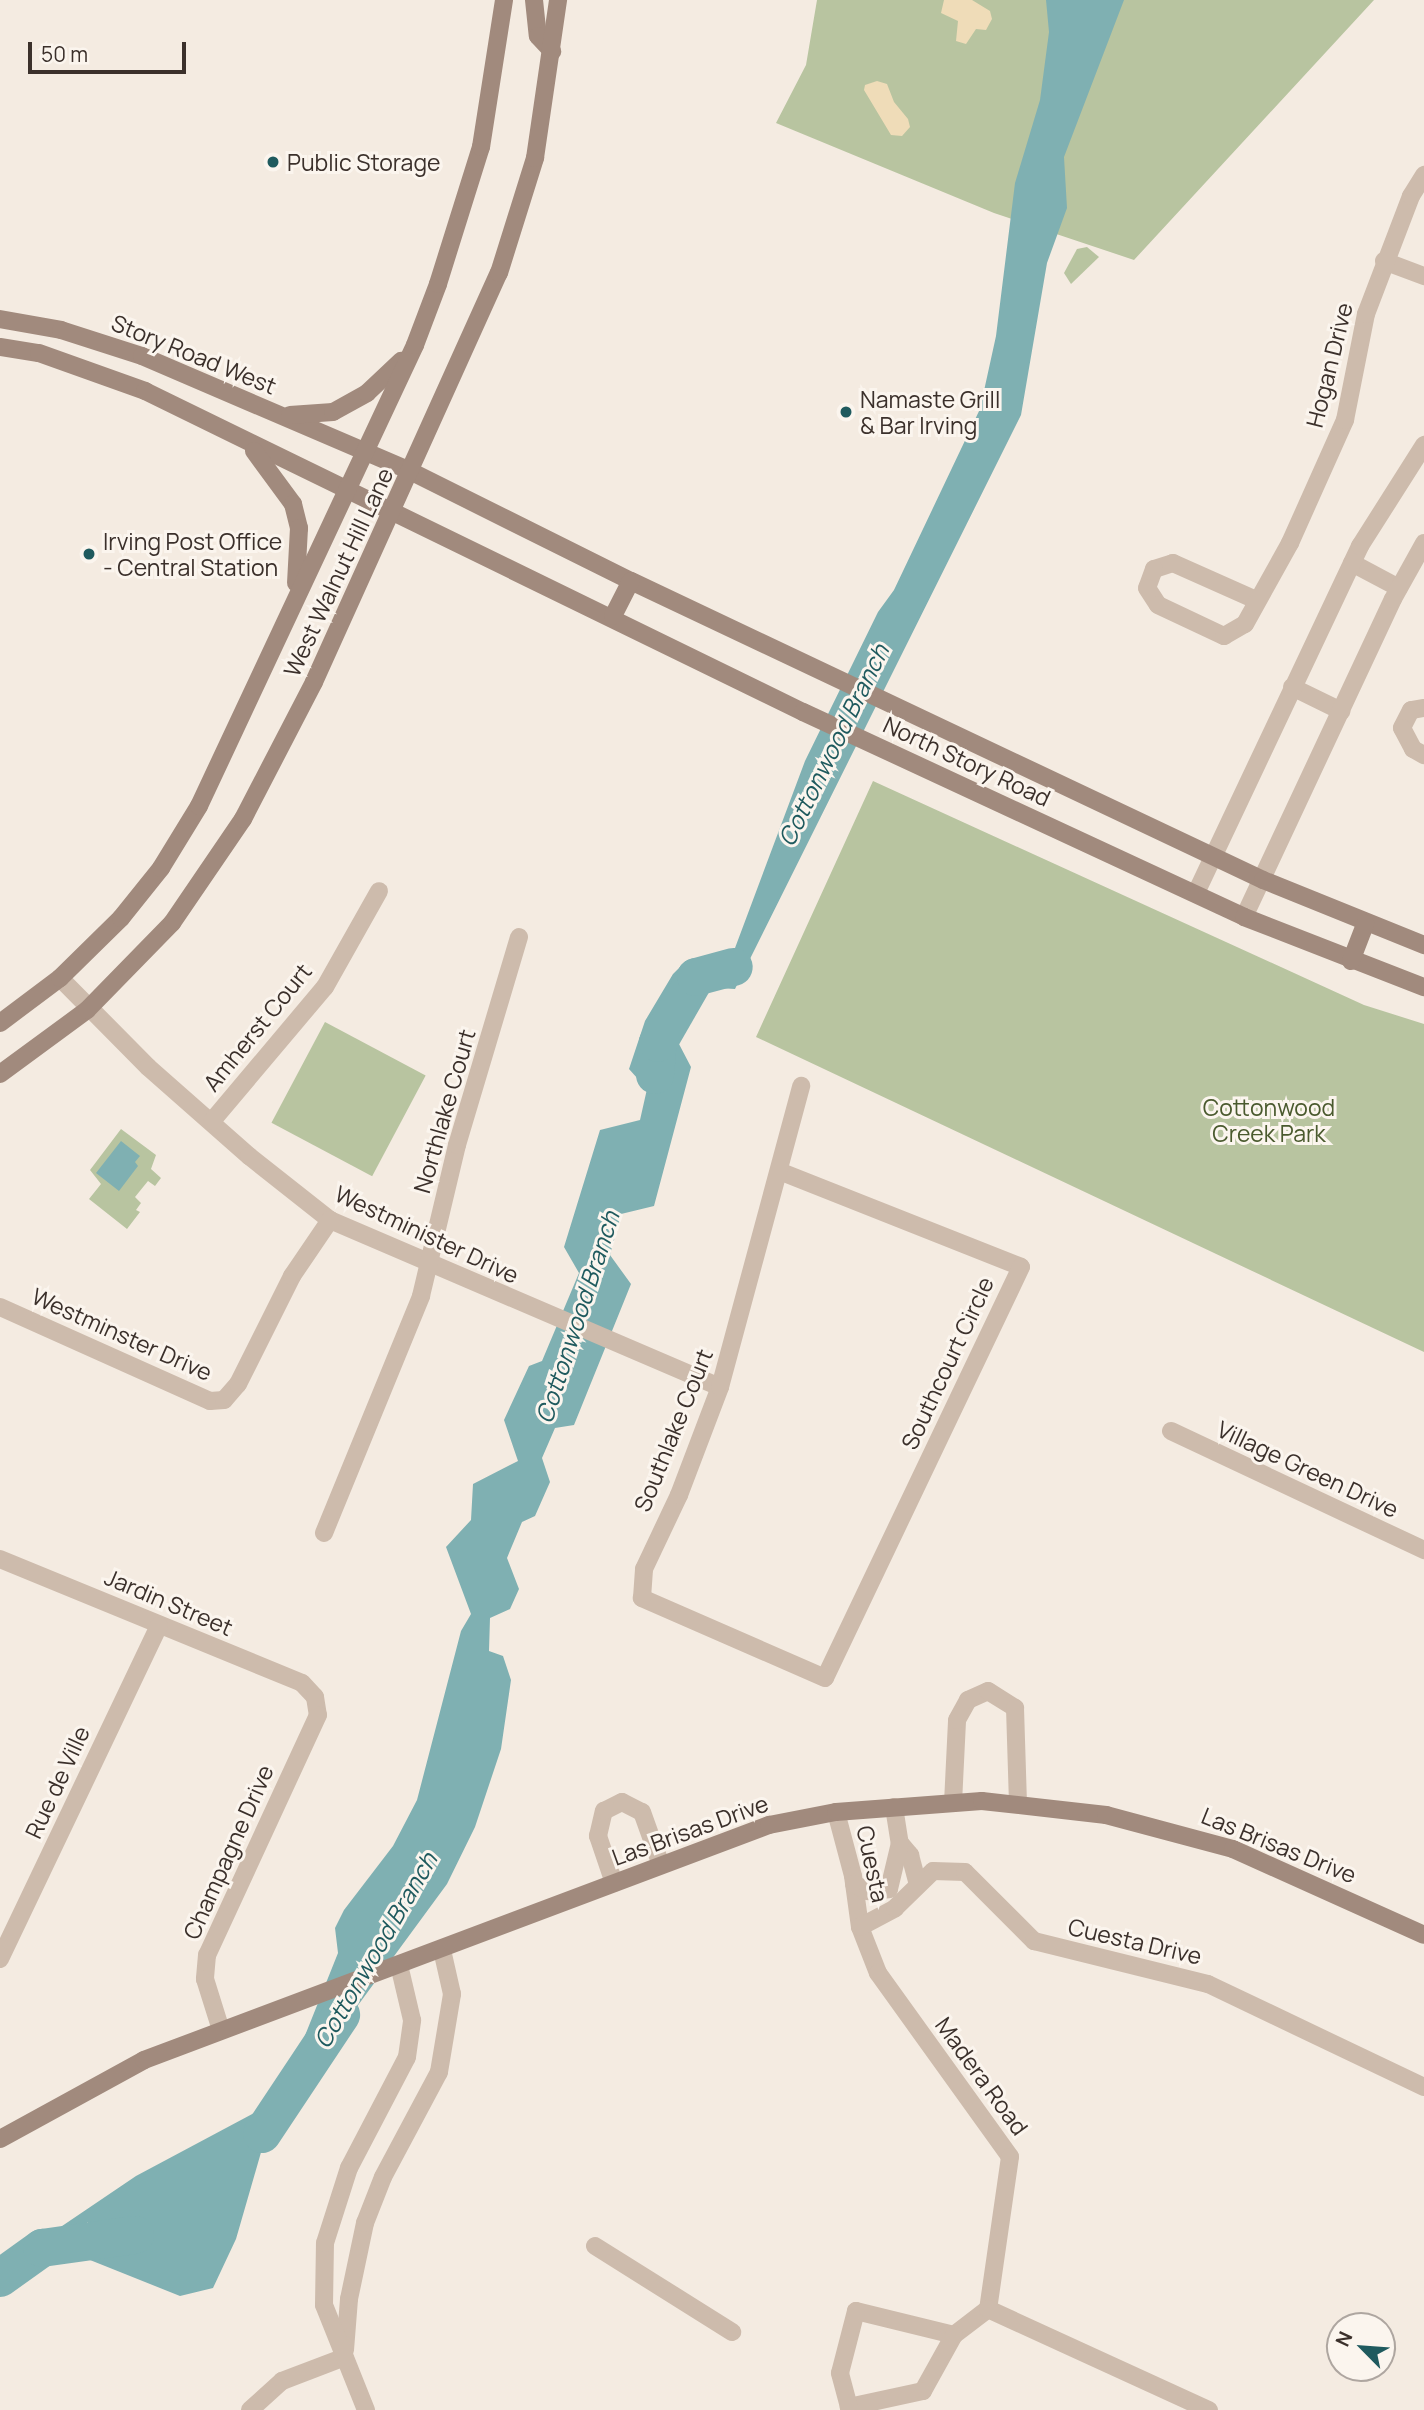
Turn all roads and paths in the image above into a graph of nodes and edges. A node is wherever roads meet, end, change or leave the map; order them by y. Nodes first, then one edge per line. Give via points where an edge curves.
1 (504, 0) edge
2 (534, 0) edge
3 (558, 0) edge
4 (552, 51) junction
5 (1424, 176) edge
6 (1384, 261) junction
7 (1424, 276) edge
8 (0, 319) edge
9 (415, 345) junction
10 (0, 347) edge
11 (279, 414) junction
12 (241, 439) junction
13 (1424, 445) edge
14 (364, 451) junction
15 (412, 472) junction
16 (345, 490) junction
17 (394, 511) junction
18 (1424, 543) edge
19 (1352, 563) junction
20 (631, 581) junction
21 (1399, 588) junction
22 (1255, 600) junction
23 (294, 601) junction
24 (613, 616) junction
25 (1292, 687) junction
26 (1424, 708) edge
27 (1341, 711) junction
28 (1424, 755) edge
29 (1214, 857) junction
30 (1263, 880) junction
31 (379, 891) dead end
32 (1196, 893) junction
33 (1244, 917) junction
34 (1365, 924) junction
35 (519, 937) dead end
36 (1424, 945) edge
37 (1351, 961) junction
38 (60, 978) junction
39 (1424, 988) edge
40 (87, 1010) junction
41 (0, 1023) edge
42 (0, 1074) edge
43 (800, 1086) dead end
44 (212, 1121) junction
45 (779, 1171) junction
46 (330, 1220) junction
47 (427, 1265) junction
48 (0, 1307) edge
49 (720, 1387) junction
50 (1171, 1431) dead end
51 (324, 1533) dead end
52 (1424, 1550) edge
53 (0, 1559) edge
54 (159, 1626) junction
55 (825, 1678) joint
56 (315, 1698) joint
57 (953, 1803) junction
58 (1018, 1803) junction
59 (894, 1808) junction
60 (836, 1812) junction
61 (900, 1843) junction
62 (662, 1865) junction
63 (614, 1883) junction
64 (854, 1884) junction
65 (919, 1884) junction
66 (860, 1927) junction
67 (1424, 1935) edge
68 (442, 1950) junction
69 (0, 1959) edge
70 (399, 1965) junction
71 (221, 2030) junction
72 (1424, 2087) edge
73 (0, 2139) edge
74 (596, 2246) dead end
75 (988, 2309) junction
76 (732, 2332) dead end
77 (954, 2334) junction
78 (345, 2357) junction
79 (250, 2410) edge
80 (366, 2410) edge
81 (1209, 2410) edge

1 - 9 main road, West Walnut Hill Lane via 481,146
2 - 4 main road via 538,36
3 - 4 main road, West Walnut Hill Lane
4 - 15 main road, West Walnut Hill Lane via 535,158 519,216 475,335
5 - 6 street, Hogan Drive
6 - 7 street
6 - 22 street, Hogan Drive via 1366,314 1345,420 1290,542
8 - 11 main road, Story Road West via 61,330 142,356
9 - 11 main road via 367,393 332,412
9 - 14 main road, West Walnut Hill Lane
10 - 12 main road via 40,353 145,391
11 - 14 main road, Story Road West
12 - 16 main road
12 - 23 main road via 267,464 293,504 300,557
13 - 19 street
14 - 15 main road, North Story Road
14 - 16 main road, West Walnut Hill Lane
15 - 17 main road, West Walnut Hill Lane
15 - 20 main road, North Story Road
16 - 17 main road, North Story Road
16 - 23 main road, West Walnut Hill Lane
17 - 24 main road, North Story Road
17 - 40 main road, West Walnut Hill Lane via 314,682 236,830 172,923
18 - 21 street
19 - 21 street
19 - 25 street
20 - 24 main road
20 - 29 main road, North Story Road
21 - 27 street
22 - 22 street, Hogan Drive via 1173,563 1154,569 1147,589 1158,605 1224,636 1245,624
23 - 38 main road, West Walnut Hill Lane via 194,816 121,918
24 - 32 main road, North Story Road via 803,712
25 - 27 street
25 - 29 street
26 - 28 street via 1410,710 1402,728 1413,749
27 - 30 street
29 - 30 main road, North Story Road
29 - 32 street
30 - 33 street
30 - 34 main road, North Story Road
31 - 44 street, Amherst Court via 325,987
32 - 33 main road, North Story Road
33 - 37 main road, North Story Road
34 - 36 main road, North Story Road
34 - 37 main road
35 - 47 street, Northlake Court
37 - 39 main road, North Story Road
38 - 40 street, Westminister Drive
38 - 41 main road, West Walnut Hill Lane
40 - 42 main road, West Walnut Hill Lane
40 - 44 street, Westminister Drive
43 - 45 street, Southlake Court
44 - 46 street, Westminister Drive
45 - 49 street, Southlake Court
45 - 55 street, Southcourt Circle via 1021,1267
46 - 47 street, Westminister Drive
46 - 48 street, Westminster Drive via 305,1254 238,1384 223,1400 210,1401
47 - 49 street, Westminister Drive
47 - 51 street, Northlake Court via 421,1296
49 - 55 street, Southlake Court via 679,1494 643,1569 642,1598
50 - 52 street, Village Green Drive
53 - 54 street, Jardin Street
54 - 56 street, Jardin Street via 302,1683
54 - 69 street, Rue de Ville
56 - 71 street, Champagne Drive via 318,1715 207,1955 205,1979
57 - 58 main road, Las Brisas Drive
57 - 58 street via 957,1720 968,1700 988,1692 1015,1708
57 - 59 main road, Las Brisas Drive
58 - 67 main road, Las Brisas Drive via 1106,1815 1190,1834 1276,1866
59 - 60 main road, Las Brisas Drive
59 - 61 street
60 - 62 main road, Las Brisas Drive via 769,1825
60 - 64 street, Cuesta
61 - 64 street via 889,1889 868,1891
61 - 65 street via 910,1855
62 - 63 main road, Las Brisas Drive
62 - 63 street via 642,1812 622,1802 604,1811 598,1836
63 - 68 main road, Las Brisas Drive
64 - 66 street, Cuesta
65 - 66 street, Cuesta Drive via 895,1908
65 - 72 street, Cuesta Drive via 933,1871 965,1872 1034,1941 1208,1984
66 - 75 street, Madera Road via 878,1973 1010,2157
68 - 70 main road, Las Brisas Drive
68 - 78 street via 453,1994 442,2060 365,2223 349,2299
70 - 71 main road, Las Brisas Drive
70 - 78 street via 412,2020 407,2057 349,2168 325,2243 324,2305
71 - 73 main road, Las Brisas Drive via 144,2060
74 - 76 street
75 - 77 street
75 - 81 street
77 - 77 street via 856,2311 840,2373 849,2407 923,2391
78 - 79 street via 282,2381
78 - 80 street

